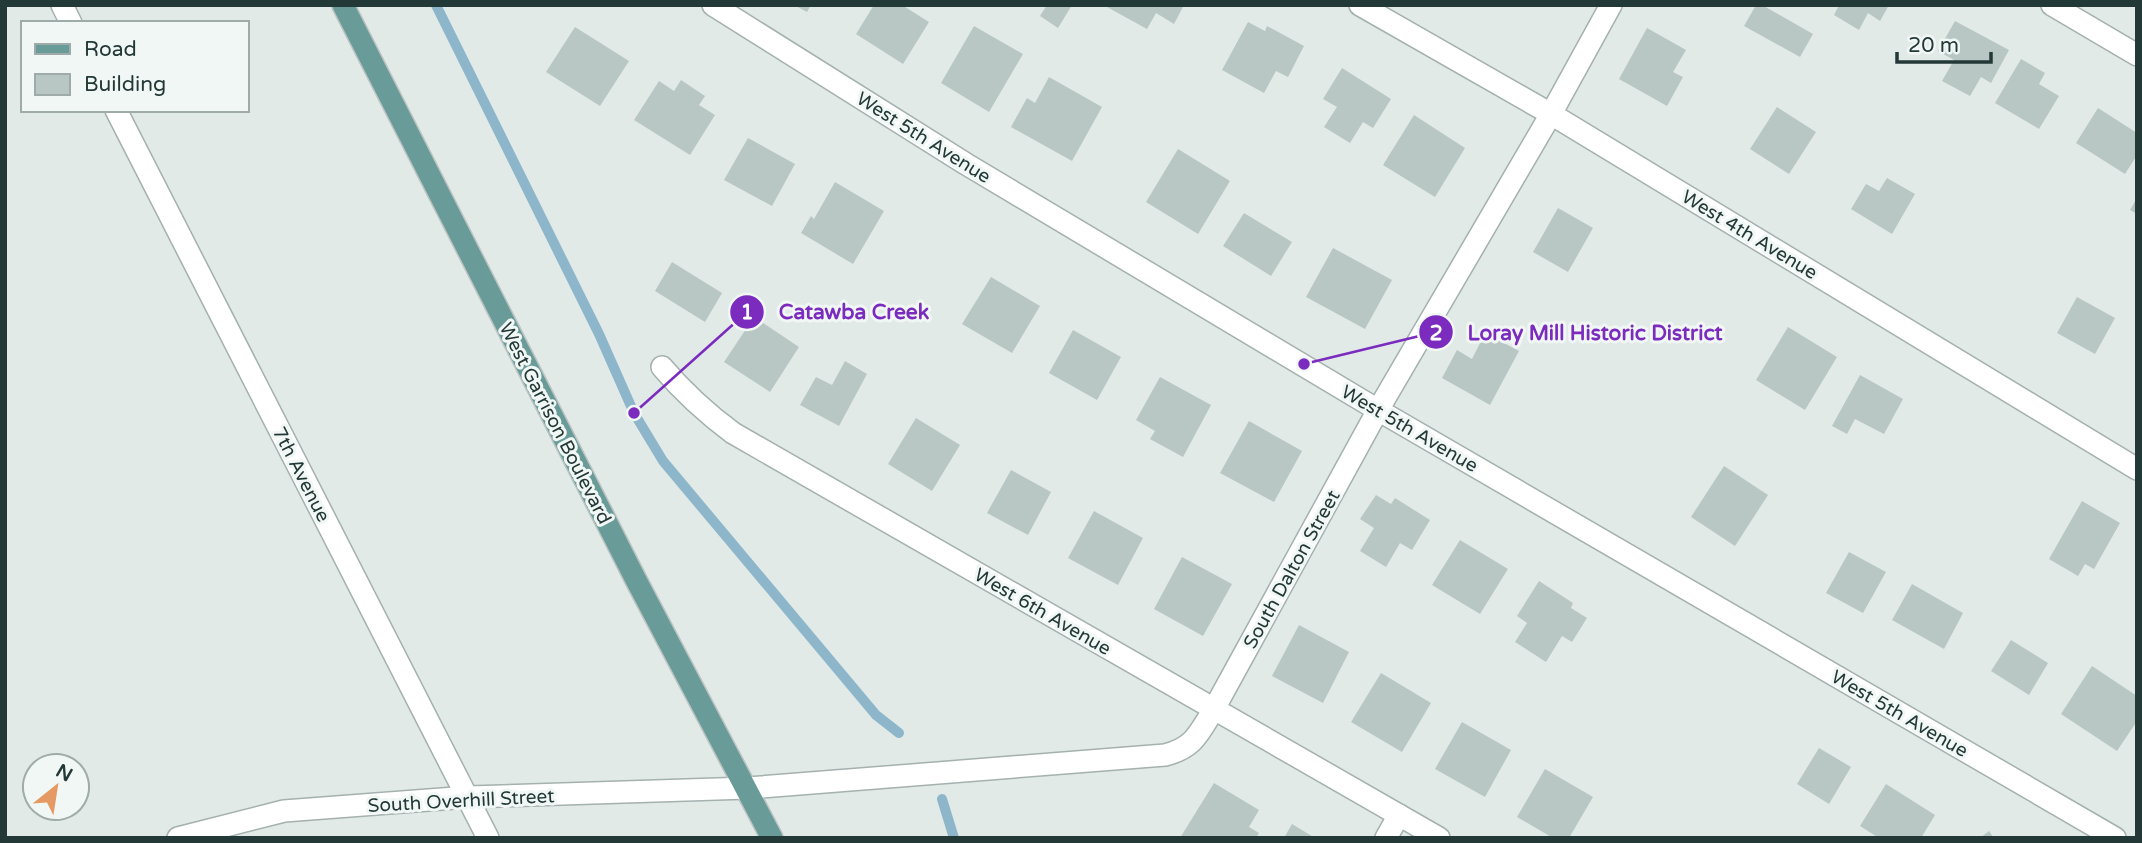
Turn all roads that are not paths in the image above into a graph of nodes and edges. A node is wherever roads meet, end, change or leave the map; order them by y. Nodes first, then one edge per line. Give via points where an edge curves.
1 (62, 5) edge
2 (343, 5) edge
3 (713, 5) edge
4 (1360, 5) edge
5 (1611, 5) edge
6 (2052, 5) edge
7 (70, 21) edge
8 (2137, 55) edge
9 (117, 112) edge
10 (1551, 114) junction
11 (663, 367) dead end
12 (1378, 410) junction
13 (2137, 469) edge
14 (1214, 709) junction
15 (748, 788) junction
16 (468, 797) junction
17 (1399, 815) junction
18 (178, 838) edge
19 (488, 838) edge
20 (772, 838) edge
21 (1386, 838) edge
22 (1438, 838) edge
23 (2115, 838) edge

1 - 7 street
2 - 15 main road, West Garrison Boulevard via 636,580
3 - 12 street, West 5th Avenue via 966,164
4 - 10 street, West 4th Avenue
5 - 10 street, South Dalton Street
6 - 8 street
9 - 16 street, 7th Avenue
10 - 12 street, South Dalton Street
10 - 13 street, West 4th Avenue
11 - 14 street, West 6th Avenue via 704,412 733,433
12 - 14 street, South Dalton Street
12 - 23 street, West 5th Avenue
14 - 15 street, South Dalton Street via 1192,743 1165,755
14 - 17 street, West 6th Avenue
15 - 16 street, South Overhill Street
15 - 20 main road, West Garrison Boulevard
16 - 18 street, South Overhill Street via 284,811
16 - 19 street, 7th Avenue
17 - 21 street
17 - 22 street, West 6th Avenue

